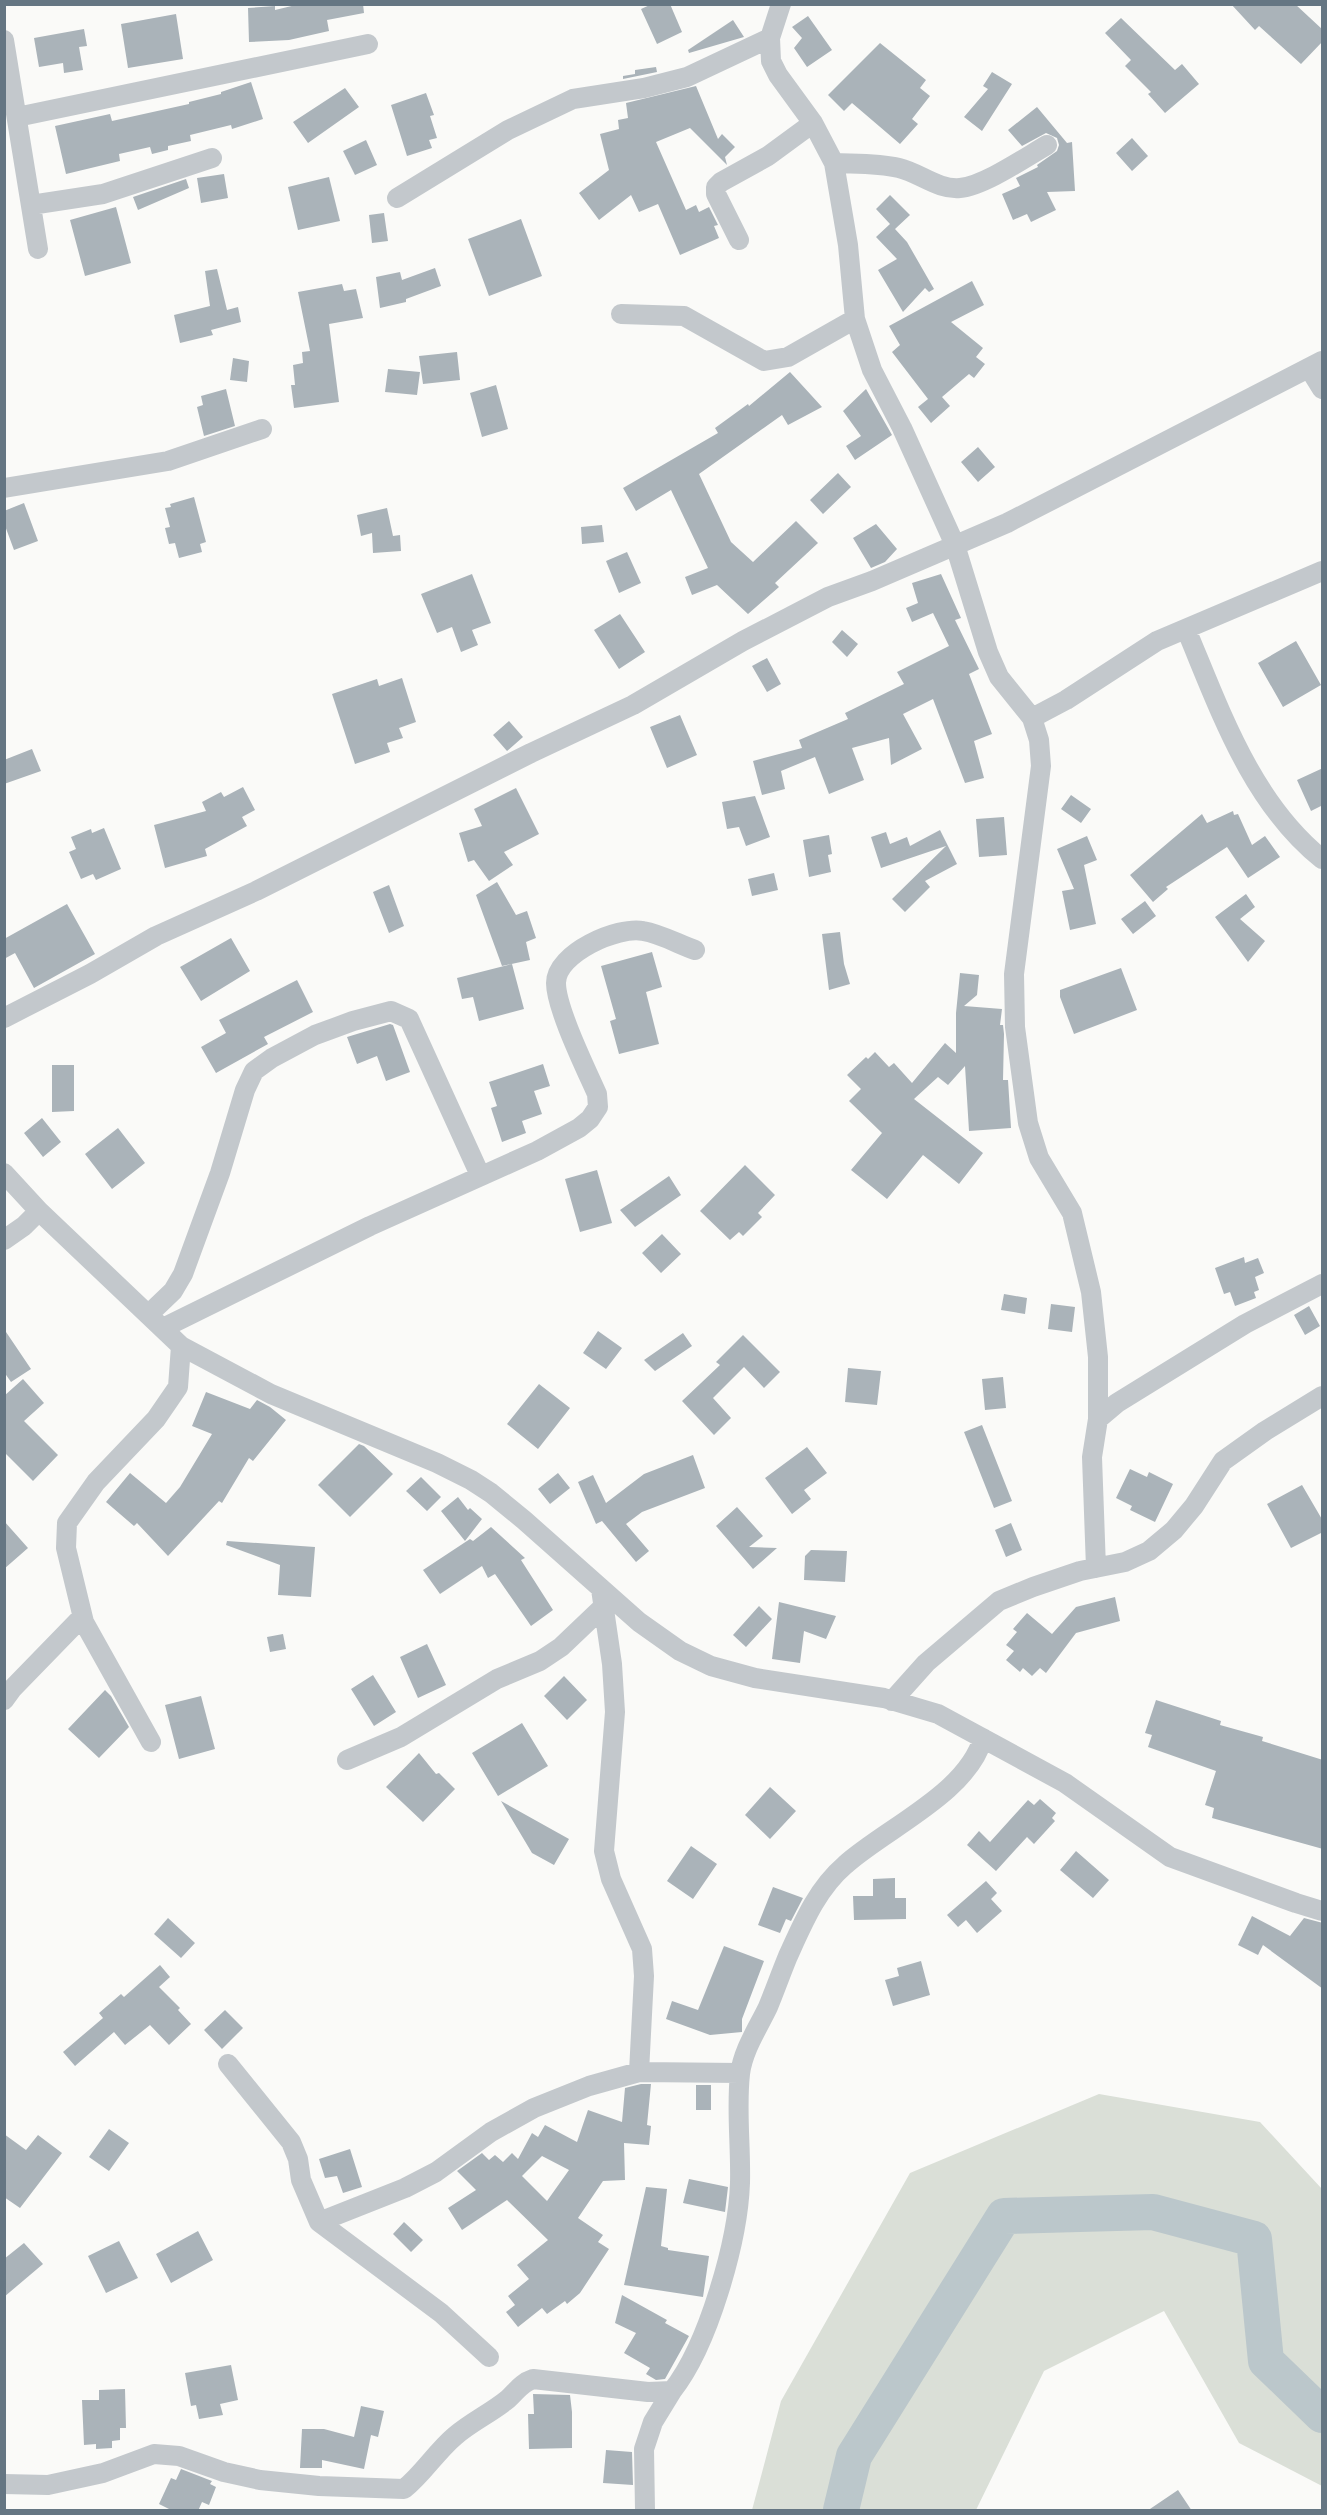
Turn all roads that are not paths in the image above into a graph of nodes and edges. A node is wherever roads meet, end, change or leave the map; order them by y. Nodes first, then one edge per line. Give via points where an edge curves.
1 (781, 4) edge
2 (770, 38) junction
3 (4, 40) edge
4 (368, 44) dead end
5 (17, 117) junction
6 (813, 123) junction
7 (1047, 145) dead end
8 (212, 158) dead end
9 (834, 163) junction
10 (397, 198) dead end
11 (31, 205) junction
12 (739, 240) dead end
13 (38, 249) dead end
14 (621, 314) dead end
15 (855, 319) junction
16 (1316, 365) edge
17 (1323, 389) edge
18 (262, 429) dead end
19 (4, 488) edge
20 (956, 545) junction
21 (1323, 571) edge
22 (1186, 629) junction
23 (1032, 718) junction
24 (1323, 859) edge
25 (695, 950) dead end
26 (4, 1018) edge
27 (4, 1173) edge
28 (480, 1175) junction
29 (39, 1211) junction
30 (4, 1240) edge
31 (1323, 1284) edge
32 (148, 1314) junction
33 (163, 1328) junction
34 (181, 1346) junction
35 (1323, 1396) edge
36 (1098, 1419) junction
37 (1096, 1568) junction
38 (602, 1598) junction
39 (82, 1617) junction
40 (4, 1700) edge
41 (892, 1701) junction
42 (983, 1738) junction
43 (151, 1742) dead end
44 (347, 1760) dead end
45 (1323, 1911) edge
46 (228, 2064) dead end
47 (639, 2072) junction
48 (740, 2073) junction
49 (319, 2222) junction
50 (489, 2357) dead end
51 (672, 2391) junction
52 (4, 2484) edge
53 (645, 2511) edge

1 - 2 street
2 - 6 street via 771,61 778,75
2 - 10 street via 687,77 573,99 508,130
3 - 5 street
4 - 5 street
5 - 11 street
6 - 9 street
6 - 12 street via 716,187
7 - 9 street via 995,175 963,188 948,188 885,165
8 - 11 street via 103,194
9 - 15 street
11 - 13 street
14 - 15 street via 684,316 764,361 788,357
15 - 20 street via 872,370
16 - 17 street
16 - 20 street via 1007,523
18 - 19 street via 168,461
20 - 23 street via 988,652 999,677
20 - 26 street via 828,597 633,705 256,891 156,936
21 - 22 street
22 - 23 street via 1157,641
22 - 24 street via 1251,773 1302,843
23 - 36 street via 1041,766 1014,974 1015,1027 1028,1123 1039,1158 1072,1213 1091,1292 1098,1357
25 - 28 street via 656,934 629,930 609,935 565,962 556,981 558,999 597,1094 597,1107 579,1128
27 - 29 street
28 - 32 street via 409,1019 391,1011 315,1035 254,1071 183,1274 173,1291
28 - 33 street
29 - 30 street
29 - 32 street
31 - 36 street via 1245,1324 1117,1403
32 - 33 street
33 - 34 street
34 - 38 street via 271,1394 471,1480 524,1520
34 - 39 street via 178,1387 156,1419 96,1482 67,1524 66,1548
35 - 37 street via 1223,1461 1194,1506 1155,1546 1125,1562
36 - 37 street via 1092,1457
37 - 41 street via 999,1601 926,1663
38 - 41 street via 711,1666 755,1678
38 - 44 street via 561,1647 540,1661 497,1678 401,1737
38 - 47 street via 615,1712 604,1851 611,1879 642,1949
39 - 40 street
39 - 43 street
41 - 42 street via 938,1714
42 - 45 street via 1065,1783 1170,1857
42 - 48 street via 979,1751 958,1778 828,1881 812,1904
46 - 49 street via 291,2142 301,2180
47 - 48 street
47 - 49 street via 534,2108 491,2132 436,2172
48 - 51 street via 740,2184 733,2240 702,2334
49 - 50 street via 441,2313
51 - 52 street via 648,2392 533,2379 523,2382 438,2451 404,2489 260,2480 179,2456 154,2454 103,2473 48,2485
51 - 53 street via 653,2422 644,2449

